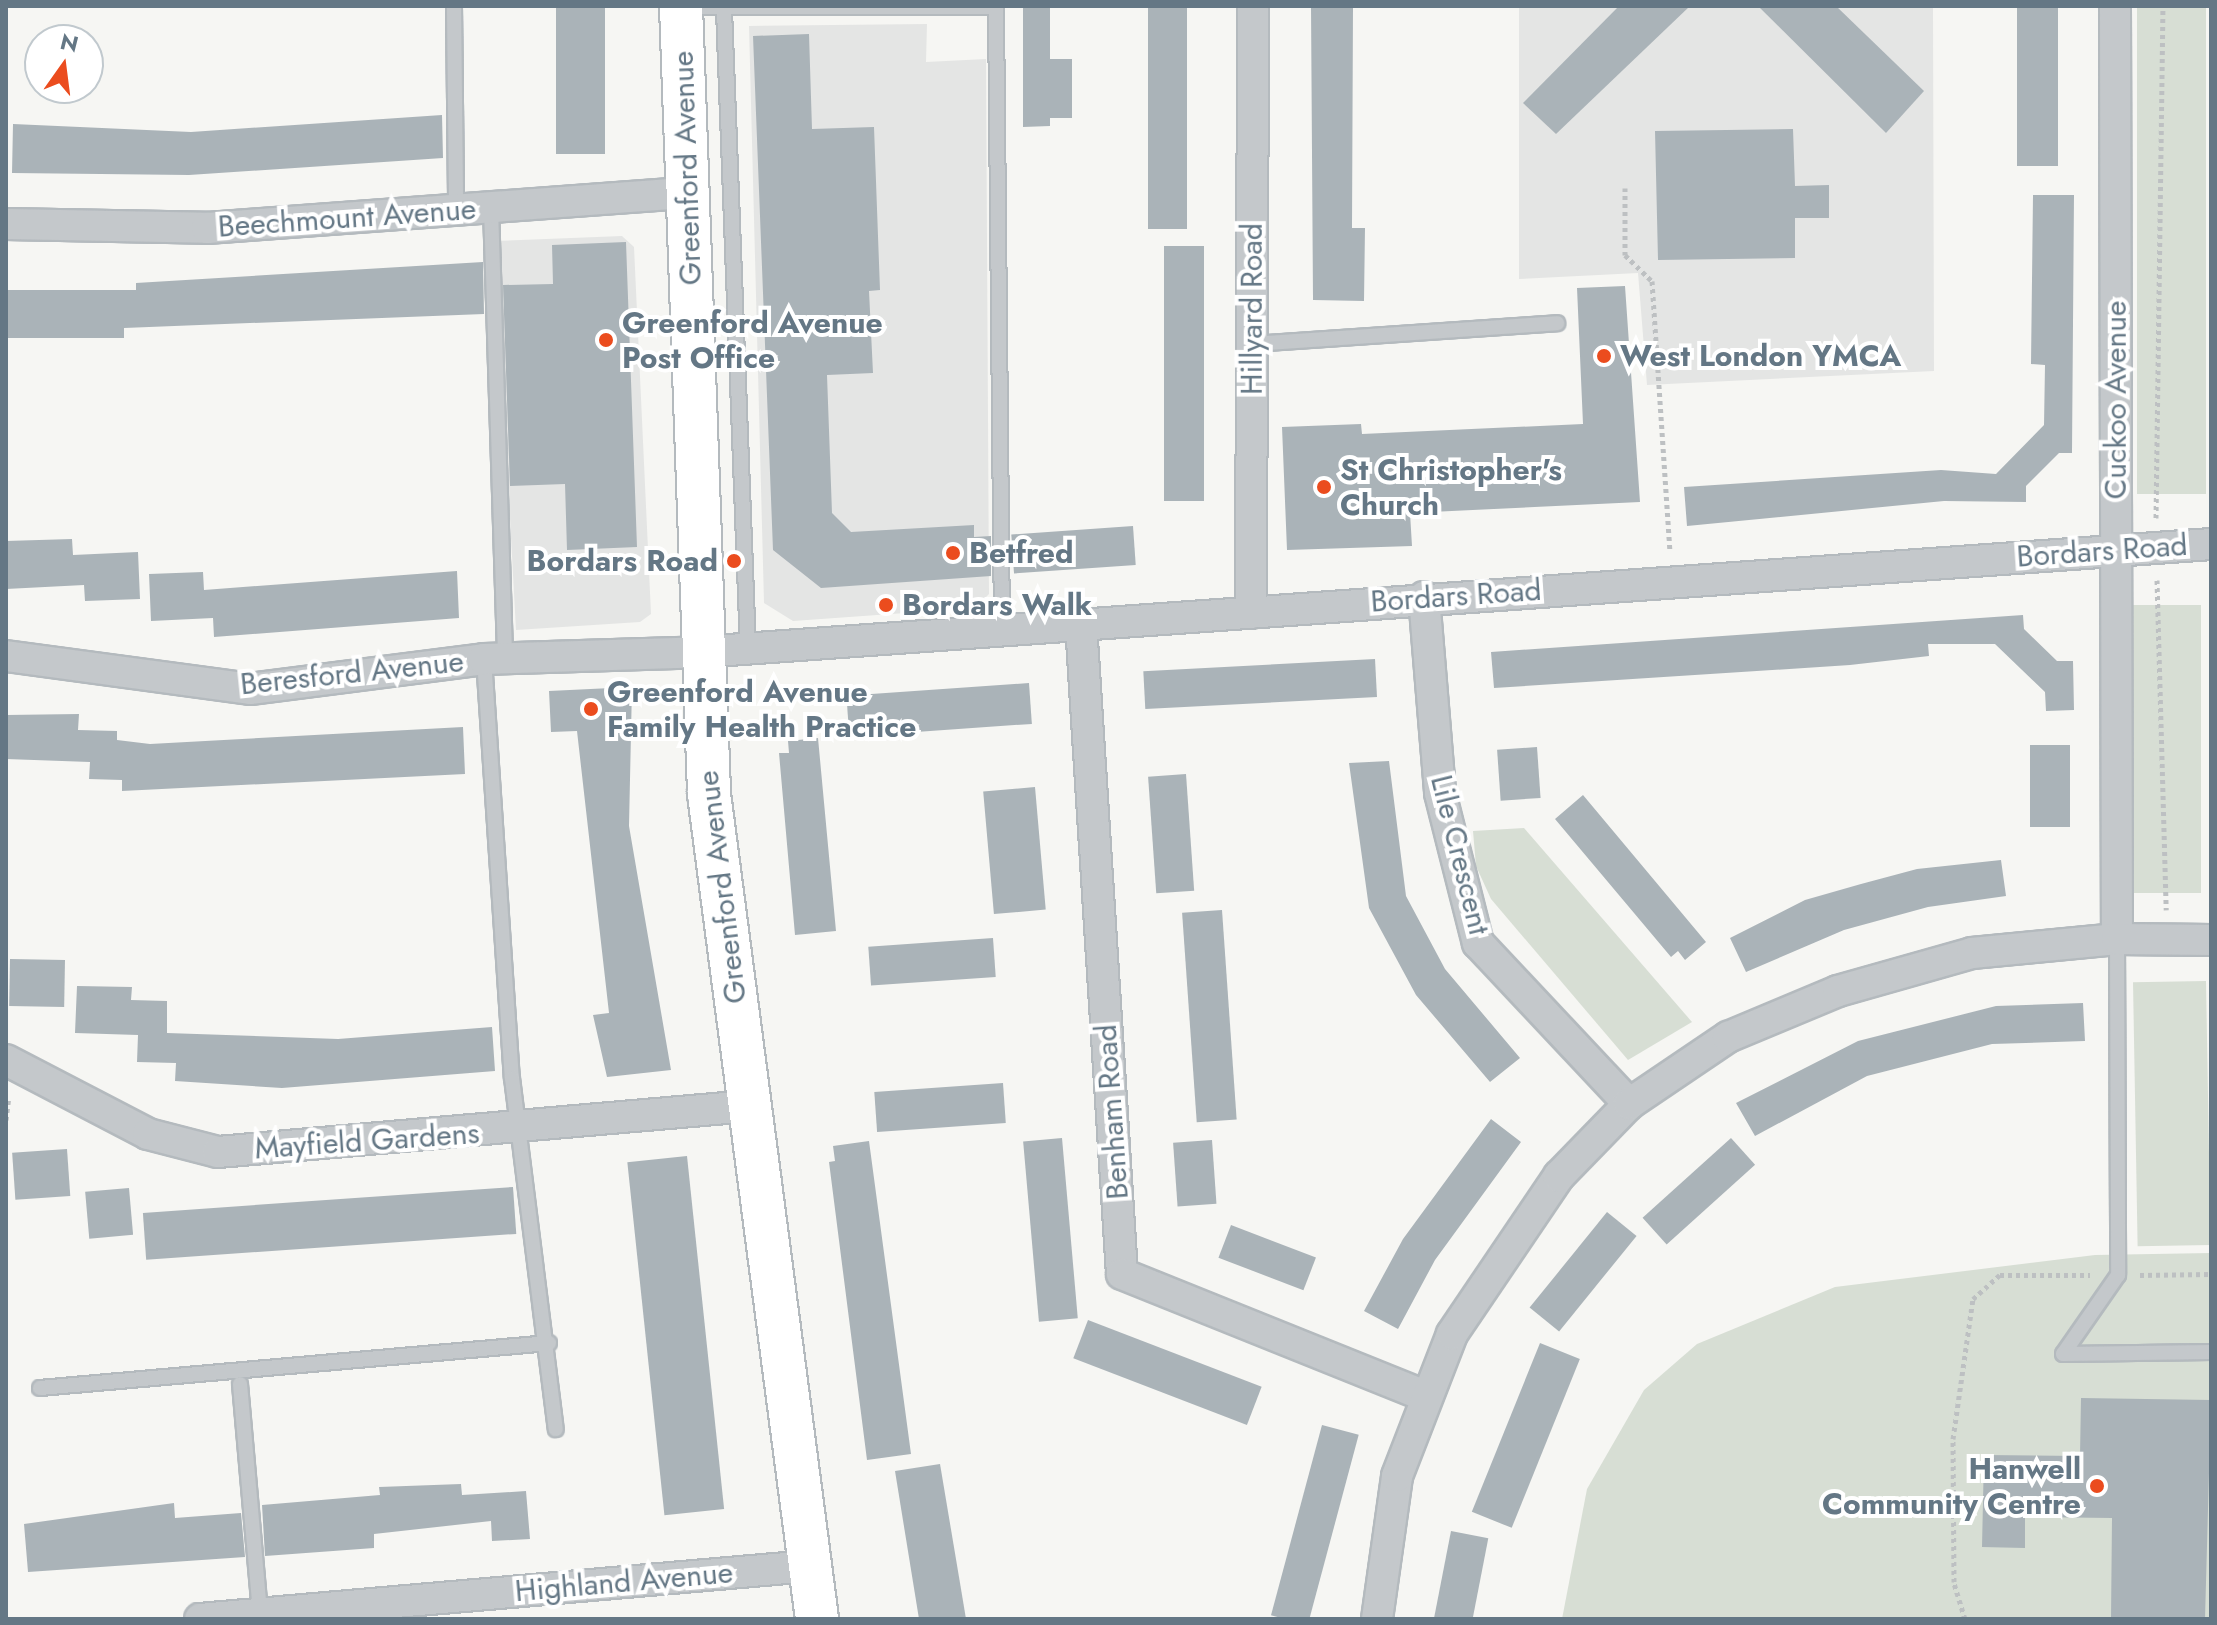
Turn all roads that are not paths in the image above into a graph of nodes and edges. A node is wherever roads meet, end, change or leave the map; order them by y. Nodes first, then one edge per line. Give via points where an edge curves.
1 (454, 6) edge
2 (1253, 6) edge
3 (2115, 6) edge
4 (681, 7) edge
5 (996, 7) edge
6 (724, 9) junction
7 (688, 193) junction
8 (491, 208) junction
9 (456, 211) junction
10 (6, 224) edge
11 (1557, 323) dead end
12 (1252, 344) junction
13 (2211, 544) edge
14 (2116, 551) junction
15 (1424, 597) junction
16 (1251, 613) junction
17 (1081, 624) junction
18 (1002, 630) junction
19 (748, 648) junction
20 (701, 652) junction
21 (6, 656) edge
22 (494, 659) junction
23 (2117, 939) junction
24 (2211, 940) edge
25 (6, 1060) edge
26 (1629, 1104) junction
27 (749, 1106) junction
28 (523, 1129) junction
29 (549, 1343) junction
30 (2211, 1352) edge
31 (240, 1384) dead end
32 (40, 1388) dead end
33 (1425, 1396) junction
34 (556, 1429) dead end
35 (809, 1566) junction
36 (260, 1614) junction
37 (200, 1619) edge
38 (817, 1619) edge
39 (1377, 1619) edge

1 - 9 lane
2 - 12 street, Hillyard Road
3 - 14 street, Cuckoo Avenue
4 - 6 lane
4 - 7 street, Greenford Avenue
5 - 6 lane
5 - 18 lane
6 - 19 lane
7 - 8 street, Beechmount Avenue
7 - 20 street, Greenford Avenue
8 - 9 street, Beechmount Avenue
8 - 22 lane
9 - 10 street, Beechmount Avenue via 207,228
11 - 12 lane
12 - 16 street, Hillyard Road
13 - 14 street, Bordars Road
14 - 15 street, Bordars Road
14 - 23 street, Cuckoo Avenue
15 - 16 street, Bordars Road
15 - 26 street, Lile Crescent via 1440,793 1478,943
16 - 17 street, Bordars Road
17 - 18 street, Bordars Road
17 - 33 street, Benham Road via 1122,1274
18 - 19 street, Bordars Road
19 - 20 street, Bordars Road
20 - 22 street, Beresford Avenue
20 - 27 street, Greenford Avenue via 709,794
21 - 22 street, Beresford Avenue via 250,689
22 - 28 lane via 503,987
23 - 24 street
23 - 26 street via 1972,953 1838,991 1728,1037
23 - 30 lane via 2118,1275 2063,1354
25 - 28 street, Mayfield Gardens via 148,1134 218,1152
26 - 33 street via 1559,1176 1494,1264
27 - 28 street, Mayfield Gardens
27 - 35 street, Greenford Avenue
28 - 29 lane
29 - 32 lane
29 - 34 lane
31 - 36 lane
33 - 39 street via 1397,1476
35 - 36 street, Highland Avenue
35 - 38 street, Greenford Avenue
36 - 37 street, Highland Avenue

